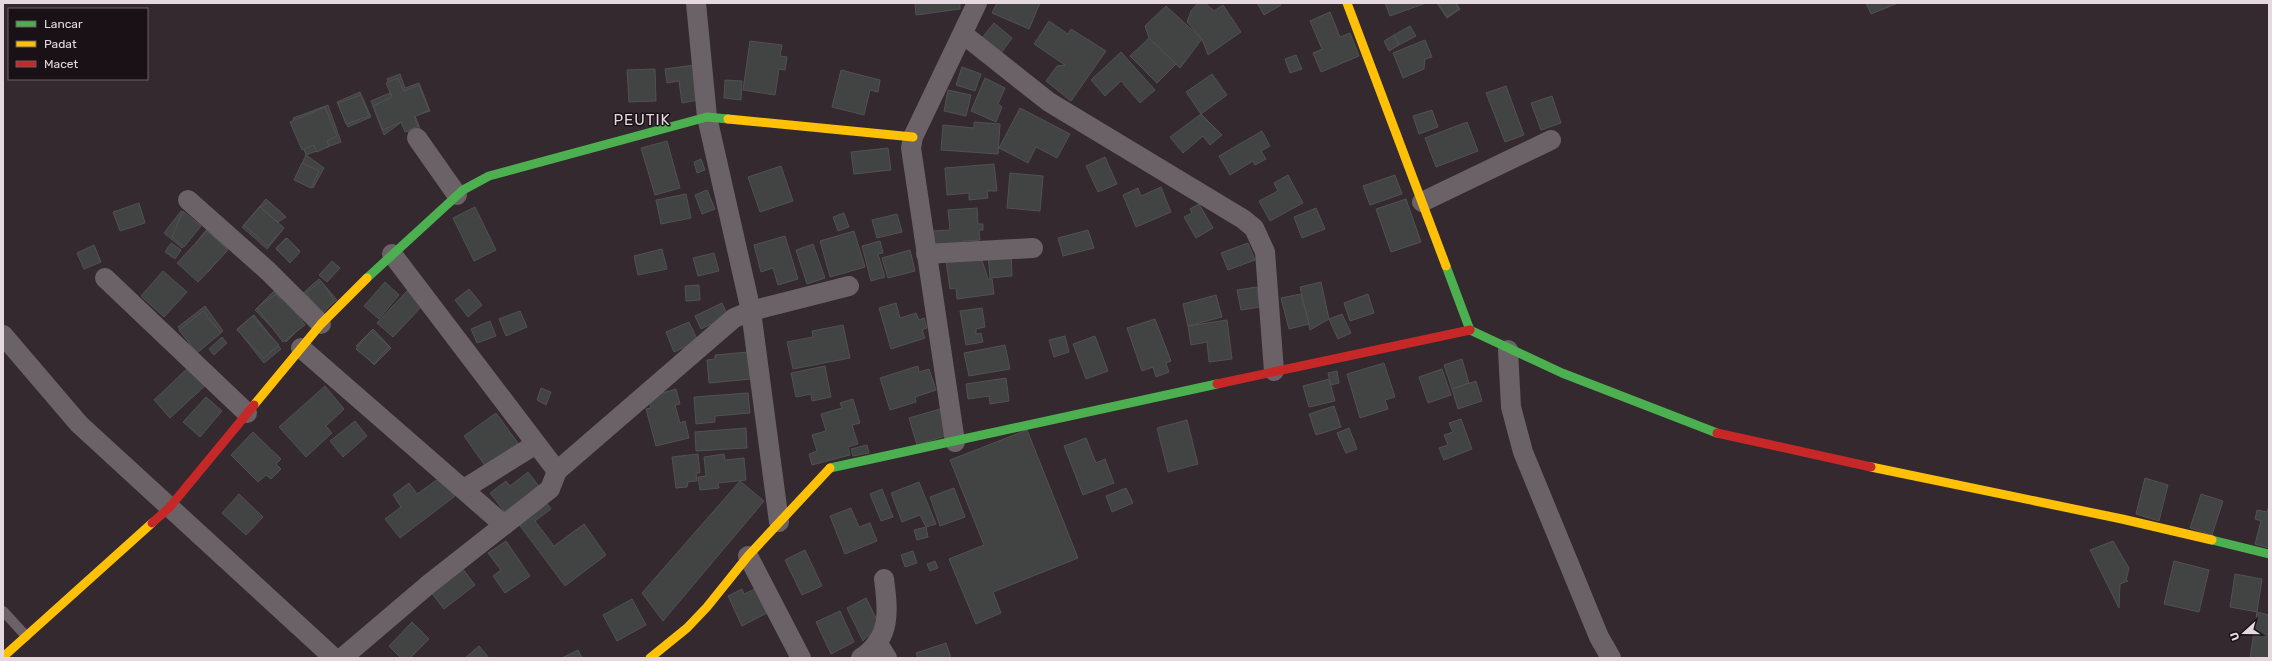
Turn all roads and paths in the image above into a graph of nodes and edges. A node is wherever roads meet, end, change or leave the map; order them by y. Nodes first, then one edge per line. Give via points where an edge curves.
1 (696, 3) edge
2 (977, 3) edge
3 (1347, 3) edge
4 (963, 34) junction
5 (707, 117) junction
6 (913, 137) junction
7 (417, 138) dead end
8 (1551, 140) dead end
9 (457, 195) junction
10 (188, 200) dead end
11 (1422, 202) junction
12 (1033, 248) dead end
13 (392, 254) junction
14 (926, 254) junction
15 (105, 278) dead end
16 (849, 286) dead end
17 (750, 310) junction
18 (321, 324) junction
19 (1470, 330) junction
20 (3, 335) edge
21 (301, 348) junction
22 (1508, 350) junction
23 (1274, 371) junction
24 (247, 413) junction
25 (955, 442) junction
26 (536, 444) junction
27 (557, 471) junction
28 (464, 489) junction
29 (169, 508) junction
30 (779, 522) junction
31 (504, 525) junction
32 (2269, 554) edge
33 (748, 556) junction
34 (884, 579) dead end
35 (3, 611) edge
36 (26, 636) junction
37 (882, 650) edge
38 (3, 657) edge
39 (334, 658) edge
40 (342, 658) edge
41 (650, 658) edge
42 (801, 658) edge
43 (861, 658) edge
44 (1611, 658) edge

1 - 5 street
2 - 4 street
3 - 11 street
4 - 6 street
4 - 23 street via 1049,102 1254,228 1265,252
5 - 6 street
5 - 9 street via 489,176 468,186
5 - 17 street
6 - 14 street via 911,157
7 - 9 street
8 - 11 street
9 - 13 street
10 - 18 street via 268,271
11 - 19 street
12 - 14 street
13 - 18 street
13 - 26 street
14 - 25 street
15 - 24 street
16 - 17 street
17 - 27 street via 734,318
17 - 30 street
18 - 21 street
19 - 22 street
19 - 23 street
20 - 29 street via 79,424
21 - 24 street
21 - 28 street
22 - 32 street via 1686,423 1729,437 2122,519
22 - 44 street via 1511,407 1523,452 1599,637
23 - 25 street
24 - 29 street
25 - 30 street via 829,468
26 - 27 street
26 - 28 street
27 - 31 street via 550,489
28 - 31 street
29 - 36 street
29 - 39 street
30 - 33 street
31 - 40 street
33 - 41 street via 687,628
33 - 42 street
34 - 37 street via 888,612 882,634
35 - 36 lane
36 - 38 street
37 - 43 street via 872,649

